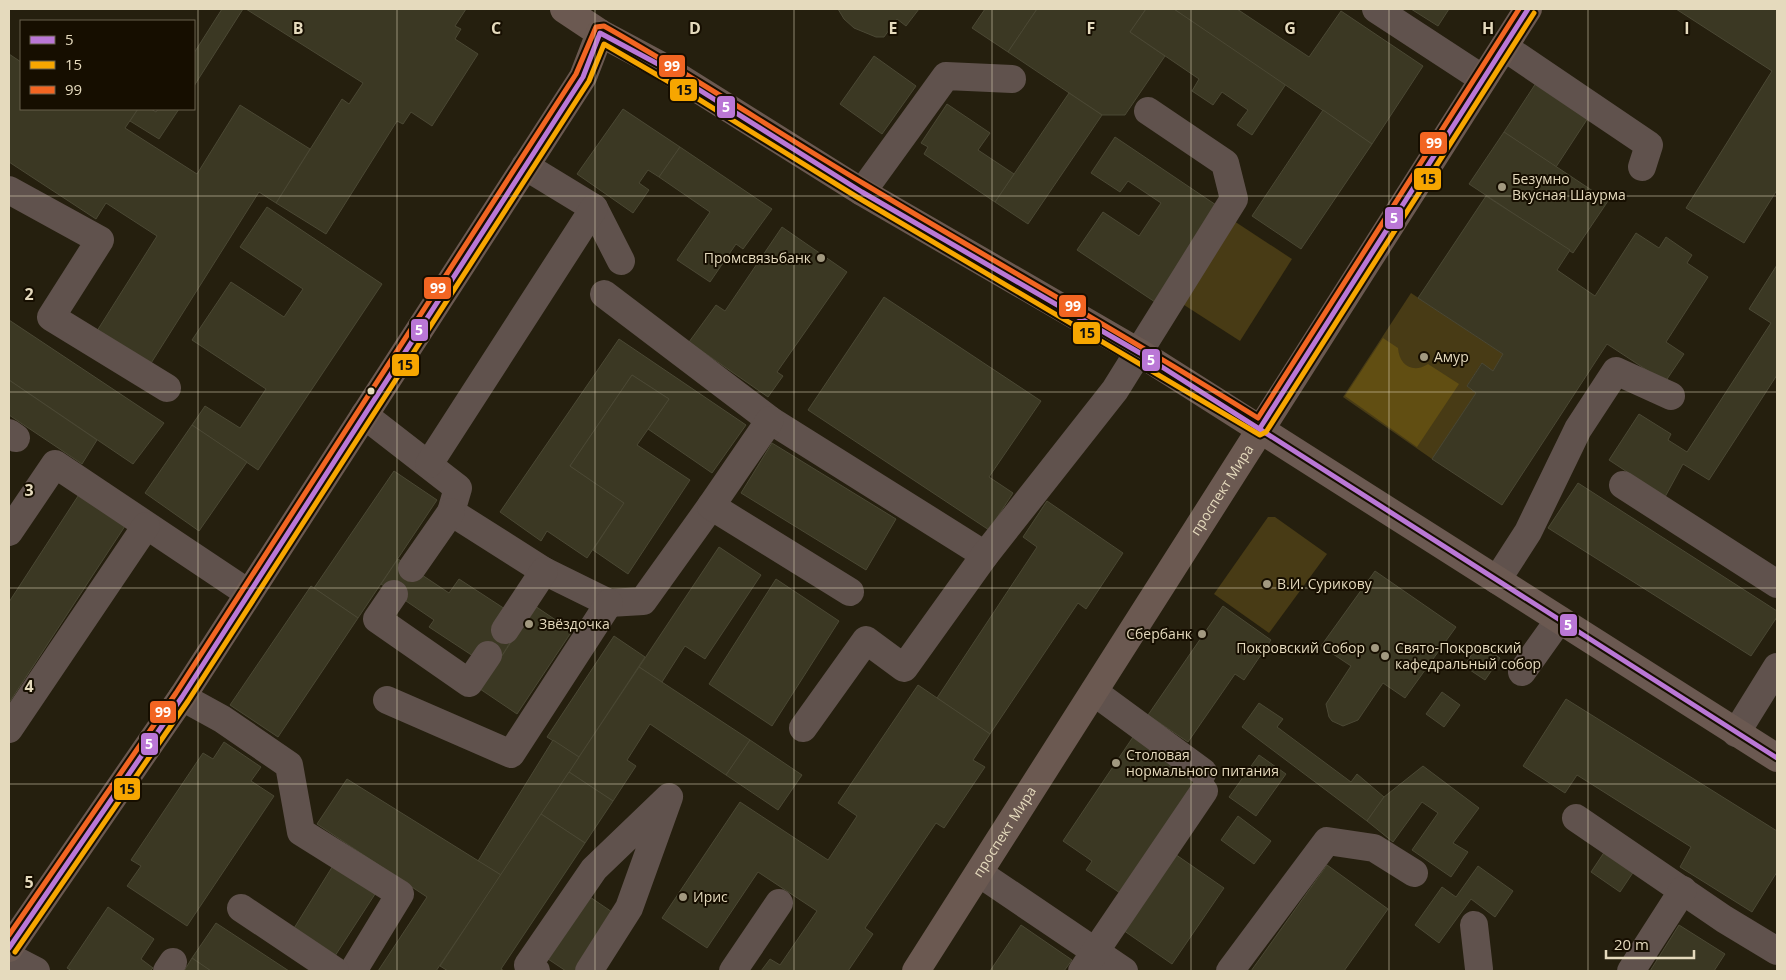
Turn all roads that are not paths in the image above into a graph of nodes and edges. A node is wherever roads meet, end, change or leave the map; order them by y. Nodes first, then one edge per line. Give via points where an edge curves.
1 (564, 9) edge
2 (1376, 9) edge
3 (1528, 9) edge
4 (600, 33) junction
5 (1504, 47) junction
6 (1012, 79) dead end
7 (1483, 79) junction
8 (1148, 111) dead end
9 (525, 166) junction
10 (1642, 167) dead end
11 (9, 190) edge
12 (862, 192) junction
13 (594, 208) junction
14 (621, 261) dead end
15 (604, 294) dead end
16 (1140, 353) junction
17 (167, 388) dead end
18 (1671, 396) dead end
19 (364, 415) junction
20 (770, 420) junction
21 (1260, 428) junction
22 (429, 464) junction
23 (1624, 485) dead end
24 (710, 506) junction
25 (451, 512) junction
26 (146, 526) junction
27 (9, 532) edge
28 (985, 555) junction
29 (412, 568) dead end
30 (544, 571) junction
31 (1497, 580) junction
32 (1777, 584) edge
33 (850, 592) dead end
34 (248, 593) junction
35 (394, 594) dead end
36 (609, 602) junction
37 (1559, 620) junction
38 (505, 630) dead end
39 (488, 655) dead end
40 (1777, 667) edge
41 (1522, 672) dead end
42 (1094, 692) junction
43 (182, 696) junction
44 (387, 700) dead end
45 (9, 728) edge
46 (803, 728) dead end
47 (1736, 733) junction
48 (1777, 758) edge
49 (1576, 818) dead end
50 (979, 873) junction
51 (1414, 874) dead end
52 (1683, 890) junction
53 (779, 903) dead end
54 (241, 908) dead end
55 (1474, 925) dead end
56 (9, 948) edge
57 (1777, 951) edge
58 (9, 957) edge
59 (1089, 961) edge
60 (36, 971) edge
61 (335, 971) edge
62 (353, 971) edge
63 (536, 971) edge
64 (589, 971) edge
65 (733, 971) edge
66 (916, 971) edge
67 (1124, 971) edge
68 (1230, 971) edge
69 (1479, 971) edge
70 (1631, 971) edge

1 - 4 main road
2 - 7 lane
3 - 5 main road, проспект Мира
4 - 9 main road via 583,77
4 - 12 main road via 658,64
5 - 7 main road, проспект Мира
5 - 10 lane via 1649,145
6 - 12 lane via 946,76
7 - 21 main road, проспект Мира
8 - 16 lane via 1225,163 1234,199
9 - 13 lane
9 - 19 main road
11 - 17 lane via 100,240 51,317
12 - 16 main road
13 - 14 lane
13 - 22 lane
15 - 20 lane
16 - 21 main road
16 - 28 lane via 1115,390
18 - 31 lane via 1616,371 1578,429 1528,532
19 - 22 lane
19 - 34 main road
20 - 24 lane
20 - 28 lane
21 - 31 main road
21 - 42 main road, проспект Мира
22 - 25 lane via 458,488
23 - 32 lane
24 - 33 lane
24 - 36 lane via 644,601
25 - 29 lane
25 - 30 lane
26 - 27 lane via 55,464
26 - 34 lane
26 - 45 lane
28 - 46 lane via 904,668 866,640
30 - 36 lane
30 - 38 lane
31 - 37 main road
34 - 43 main road
35 - 39 lane via 377,619 469,684
36 - 44 lane via 511,754
37 - 41 lane
37 - 47 main road
40 - 47 lane
42 - 50 main road, проспект Мира
42 - 59 lane via 1204,781
43 - 56 main road
43 - 62 lane via 289,765 301,832 400,894
47 - 48 main road
49 - 52 lane
50 - 59 lane
50 - 66 main road, проспект Мира
51 - 68 lane via 1374,848 1327,841
52 - 57 lane
52 - 70 lane
53 - 65 lane
54 - 61 lane
55 - 69 lane
58 - 60 lane
59 - 67 lane
63 - 64 lane via 528,965 594,869 669,797 629,908

